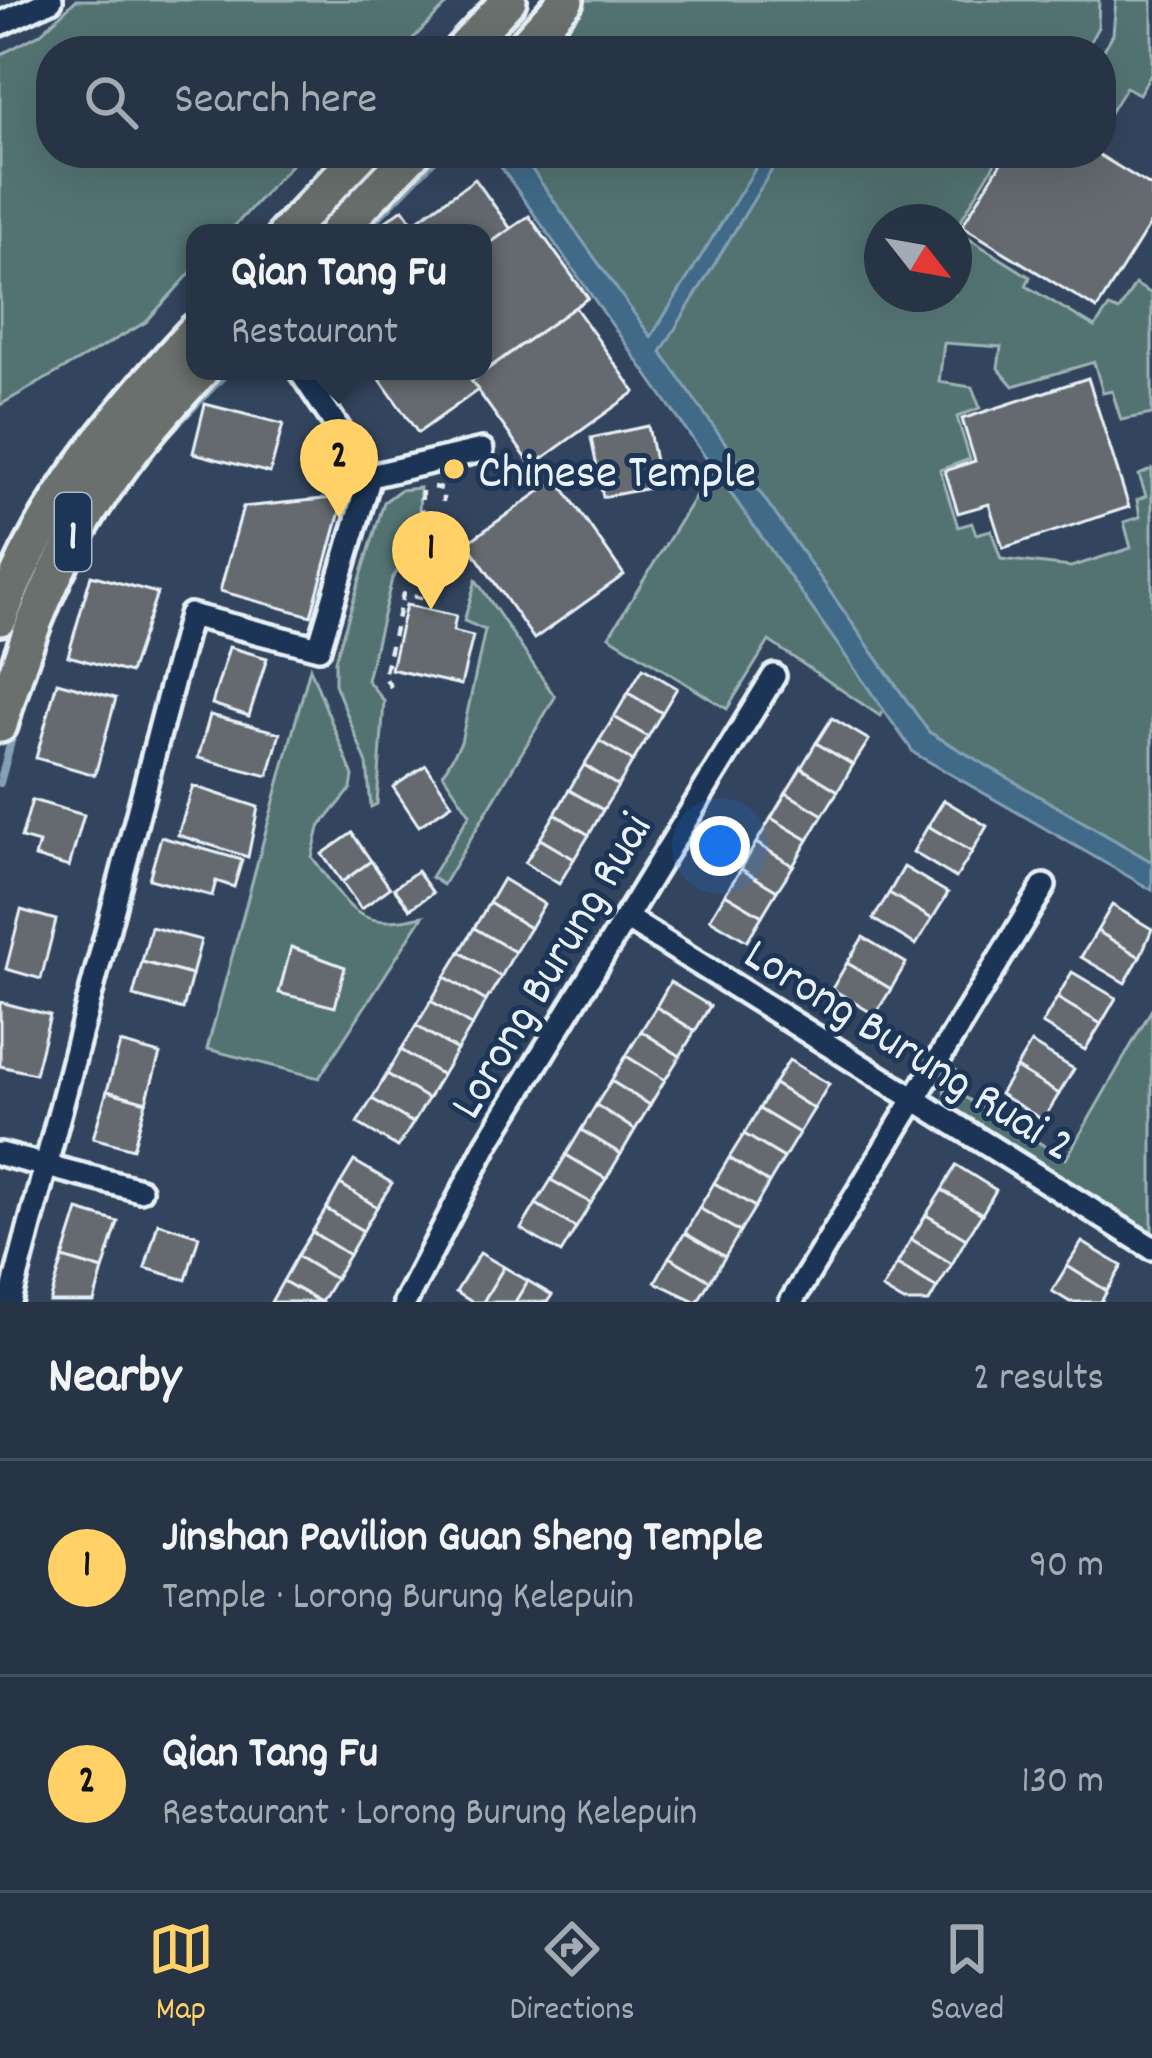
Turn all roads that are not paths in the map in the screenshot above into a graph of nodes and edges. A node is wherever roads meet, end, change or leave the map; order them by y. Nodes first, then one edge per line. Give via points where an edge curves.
1 (51, 0) edge
2 (509, 0) edge
3 (566, 0) edge
4 (0, 24) edge
5 (475, 36) edge
6 (534, 36) edge
7 (348, 168) edge
8 (399, 168) edge
9 (295, 224) edge
10 (345, 224) edge
11 (186, 341) edge
12 (194, 380) edge
13 (305, 380) edge
14 (482, 450) dead end
15 (370, 476) junction
16 (0, 618) edge
17 (774, 676) dead end
18 (0, 725) edge
19 (1044, 886) dead end
20 (626, 917) junction
21 (916, 1098) junction
22 (0, 1154) edge
23 (49, 1167) junction
24 (140, 1190) dead end
25 (1152, 1248) edge
26 (10, 1302) edge
27 (405, 1302) edge
28 (791, 1302) edge

1 - 4 street
2 - 5 main road
3 - 6 main road
7 - 9 main road
8 - 10 main road
11 - 16 main road, 1 via 42,520
12 - 18 main road, 1 via 79,520 40,598
13 - 15 street
14 - 15 street
15 - 23 street via 320,648 190,615
17 - 20 street, Lorong Burung Ruai
19 - 21 street
20 - 21 street, Lorong Burung Ruai 2
20 - 27 street, Lorong Burung Ruai via 487,1144
21 - 25 street, Lorong Burung Ruai 2
21 - 28 street
22 - 23 street
23 - 24 street
23 - 26 street

